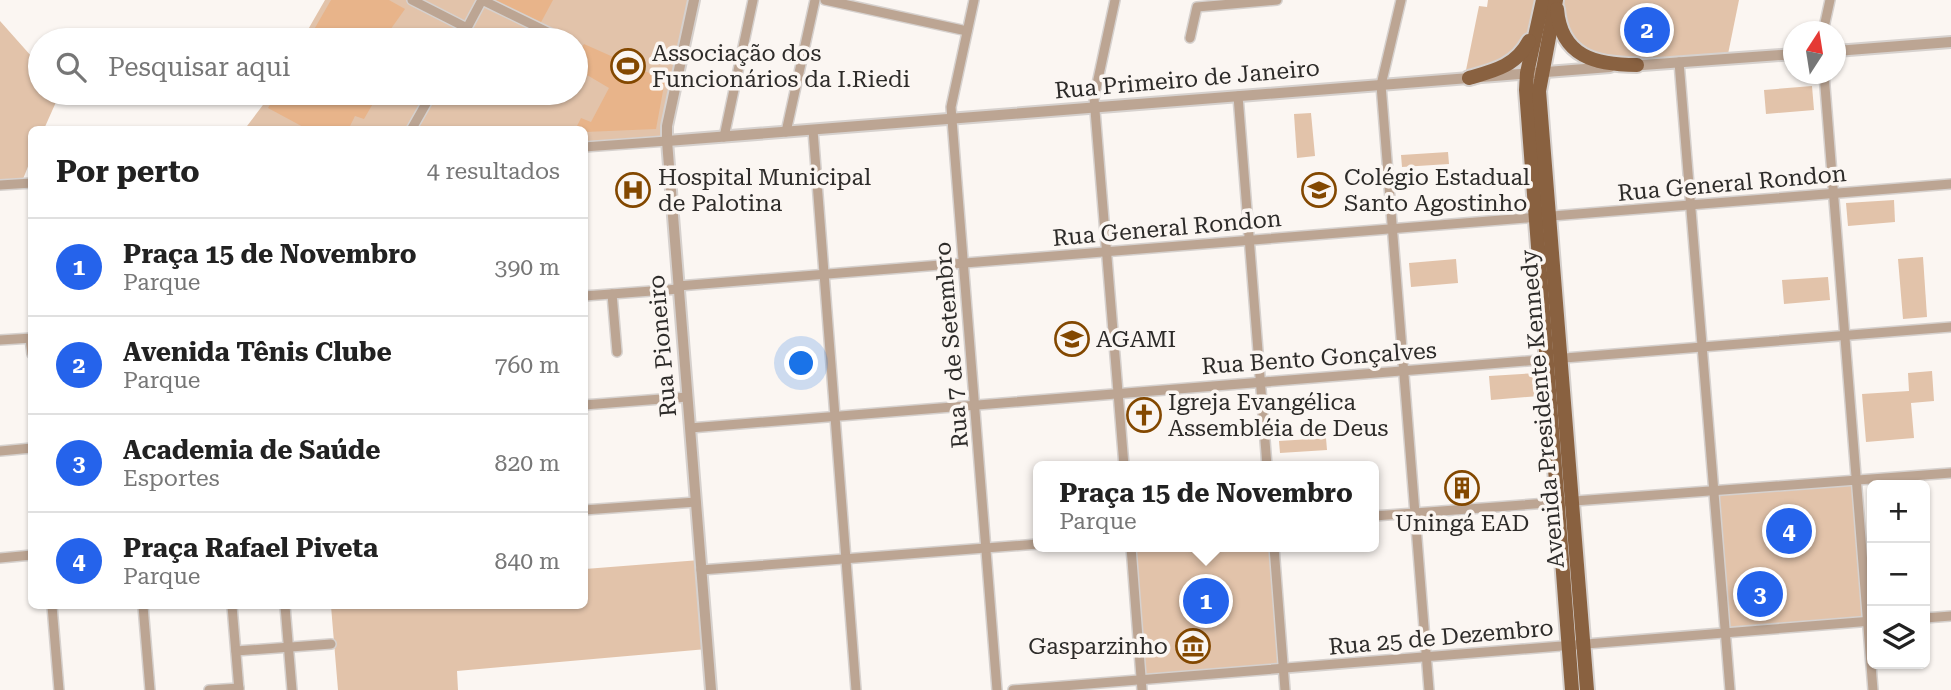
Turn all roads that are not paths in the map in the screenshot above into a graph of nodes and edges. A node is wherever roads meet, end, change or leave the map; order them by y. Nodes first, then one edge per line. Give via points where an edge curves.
1 (412, 0) edge
2 (694, 0) edge
3 (753, 0) edge
4 (815, 0) edge
5 (825, 0) edge
6 (974, 0) edge
7 (1115, 0) edge
8 (1277, 0) edge
9 (1401, 0) edge
10 (1543, 0) edge
11 (1557, 0) edge
12 (1830, 0) edge
13 (1258, 1) edge
14 (1825, 21) edge
15 (467, 28) joint
16 (539, 28) edge
17 (967, 31) junction
18 (1191, 38) dead end
19 (1951, 42) edge
20 (1846, 50) edge
21 (1783, 55) edge
22 (1679, 62) junction
23 (1637, 65) junction
24 (1534, 73) junction
25 (1469, 78) junction
26 (1825, 84) edge
27 (1381, 85) junction
28 (1238, 96) junction
29 (1094, 103) junction
30 (425, 105) edge
31 (952, 119) junction
32 (413, 126) edge
33 (813, 130) junction
34 (786, 132) junction
35 (724, 137) junction
36 (667, 141) junction
37 (588, 147) edge
38 (28, 183) edge
39 (1951, 184) edge
40 (0, 185) edge
41 (1834, 194) junction
42 (1690, 205) junction
43 (1542, 217) junction
44 (1392, 229) junction
45 (1249, 241) junction
46 (1107, 252) junction
47 (963, 263) junction
48 (824, 275) junction
49 (679, 288) junction
50 (612, 295) junction
51 (588, 296) edge
52 (1951, 327) edge
53 (1845, 336) junction
54 (28, 338) edge
55 (0, 340) edge
56 (1702, 347) junction
57 (617, 352) dead end
58 (1561, 358) junction
59 (1545, 359) junction
60 (1404, 371) junction
61 (1261, 382) junction
62 (1118, 394) junction
63 (687, 397) junction
64 (588, 405) edge
65 (975, 405) junction
66 (835, 416) junction
67 (690, 428) junction
68 (28, 448) edge
69 (0, 451) edge
70 (1124, 461) edge
71 (1267, 461) edge
72 (1951, 473) edge
73 (1856, 480) junction
74 (1713, 490) junction
75 (1564, 500) junction
76 (696, 502) junction
77 (588, 510) edge
78 (1415, 512) junction
79 (1379, 516) edge
80 (1033, 544) edge
81 (986, 548) junction
82 (1131, 552) edge
83 (1274, 552) edge
84 (28, 555) edge
85 (0, 558) edge
86 (846, 559) junction
87 (701, 570) junction
88 (1868, 606) edge
89 (52, 609) edge
90 (143, 609) edge
91 (232, 609) edge
92 (285, 609) edge
93 (1951, 616) edge
94 (1930, 618) edge
95 (1867, 622) edge
96 (1725, 634) junction
97 (331, 644) dead end
98 (1576, 645) junction
99 (288, 647) junction
100 (236, 651) junction
101 (1426, 657) junction
102 (1283, 669) junction
103 (1872, 669) edge
104 (1142, 685) edge
105 (239, 689) edge
106 (59, 690) edge
107 (150, 690) edge
108 (209, 690) edge
109 (292, 690) edge
110 (711, 690) edge
111 (856, 690) edge
112 (997, 690) edge
113 (1013, 690) edge
114 (1285, 690) edge
115 (1429, 690) edge
116 (1572, 690) edge
117 (1587, 690) edge
118 (1730, 690) edge
119 (1873, 690) edge

1 - 15 street
2 - 36 street, Rua Pioneiro
3 - 35 street
4 - 34 street
5 - 17 street
6 - 17 street, Rua 7 de Setembro
7 - 29 street
8 - 13 street
9 - 27 street
10 - 24 main road, Avenida Presidente Kennedy
10 - 25 main road via 1521,55 1508,65
11 - 23 main road via 1560,26 1577,51 1600,63
11 - 24 main road, Avenida Presidente Kennedy
12 - 14 street
13 - 18 street via 1197,7
15 - 16 street via 482,0
17 - 31 street, Rua 7 de Setembro
19 - 20 street
21 - 22 street, Rua Primeiro de Janeiro
22 - 23 street, Rua Primeiro de Janeiro
22 - 42 street
23 - 24 street, Rua Primeiro de Janeiro
24 - 25 street, Rua Primeiro de Janeiro
24 - 43 main road, Avenida Presidente Kennedy via 1539,91
25 - 27 street, Rua Primeiro de Janeiro
26 - 41 street
27 - 28 street, Rua Primeiro de Janeiro
27 - 44 street
28 - 29 street, Rua Primeiro de Janeiro
28 - 45 street
29 - 31 street, Rua Primeiro de Janeiro
29 - 46 street
30 - 32 street
31 - 33 street, Rua Primeiro de Janeiro
31 - 47 street, Rua 7 de Setembro
33 - 34 street, Rua Primeiro de Janeiro
33 - 48 street
34 - 35 street, Rua Primeiro de Janeiro
35 - 36 street, Rua Primeiro de Janeiro
36 - 37 street, Rua Primeiro de Janeiro
36 - 49 street, Rua Pioneiro
38 - 40 street
39 - 41 street, Rua General Rondon
41 - 42 street, Rua General Rondon
41 - 53 street
42 - 43 street, Rua General Rondon
42 - 56 street
43 - 44 street, Rua General Rondon
43 - 58 main road, Avenida Presidente Kennedy
43 - 59 main road, Avenida Presidente Kennedy
44 - 45 street, Rua General Rondon
44 - 60 street
45 - 46 street, Rua General Rondon
45 - 61 street
46 - 47 street, Rua General Rondon
46 - 62 street
47 - 48 street, Rua General Rondon
47 - 65 street, Rua 7 de Setembro
48 - 49 street, Rua General Rondon
48 - 66 street
49 - 50 street, Rua General Rondon
49 - 63 street, Rua Pioneiro
50 - 51 street, Rua General Rondon
50 - 57 street
52 - 53 street, Rua Bento Gonçalves
53 - 56 street, Rua Bento Gonçalves
53 - 73 street
54 - 55 street
56 - 58 street, Rua Bento Gonçalves
56 - 74 street
58 - 59 street, Rua Bento Gonçalves
58 - 75 main road, Avenida Presidente Kennedy
59 - 60 street, Rua Bento Gonçalves
59 - 75 main road, Avenida Presidente Kennedy
60 - 61 street, Rua Bento Gonçalves
60 - 78 street
61 - 62 street, Rua Bento Gonçalves
61 - 71 street
62 - 65 street, Rua Bento Gonçalves
62 - 70 street
63 - 64 street
63 - 67 street, Rua Pioneiro
65 - 66 street, Rua Bento Gonçalves
65 - 81 street, Rua 7 de Setembro
66 - 67 street, Rua Bento Gonçalves
66 - 86 street
67 - 76 street, Rua Pioneiro
68 - 69 street
72 - 73 street
73 - 74 street
73 - 88 street
74 - 75 street
74 - 96 street
75 - 78 street
75 - 98 main road, Avenida Presidente Kennedy
76 - 77 street
76 - 87 street, Rua Pioneiro
78 - 79 street
78 - 101 street
80 - 81 street
81 - 86 street
81 - 112 street, Rua 7 de Setembro
82 - 104 street
83 - 102 street
84 - 85 street
86 - 87 street
86 - 111 street
87 - 110 street, Rua Pioneiro
89 - 106 street
90 - 107 street
91 - 100 street
92 - 99 street
93 - 94 street
95 - 96 street, Rua 25 de Dezembro
96 - 98 street, Rua 25 de Dezembro
96 - 118 street
97 - 99 street
98 - 101 street, Rua 25 de Dezembro
98 - 116 main road, Avenida Presidente Kennedy
98 - 117 main road, Avenida Presidente Kennedy
99 - 100 street
99 - 109 street
100 - 105 street
101 - 102 street, Rua 25 de Dezembro
101 - 115 street
102 - 104 street, Rua 25 de Dezembro
102 - 114 street
103 - 119 street
104 - 113 street, Rua 25 de Dezembro
105 - 108 street

